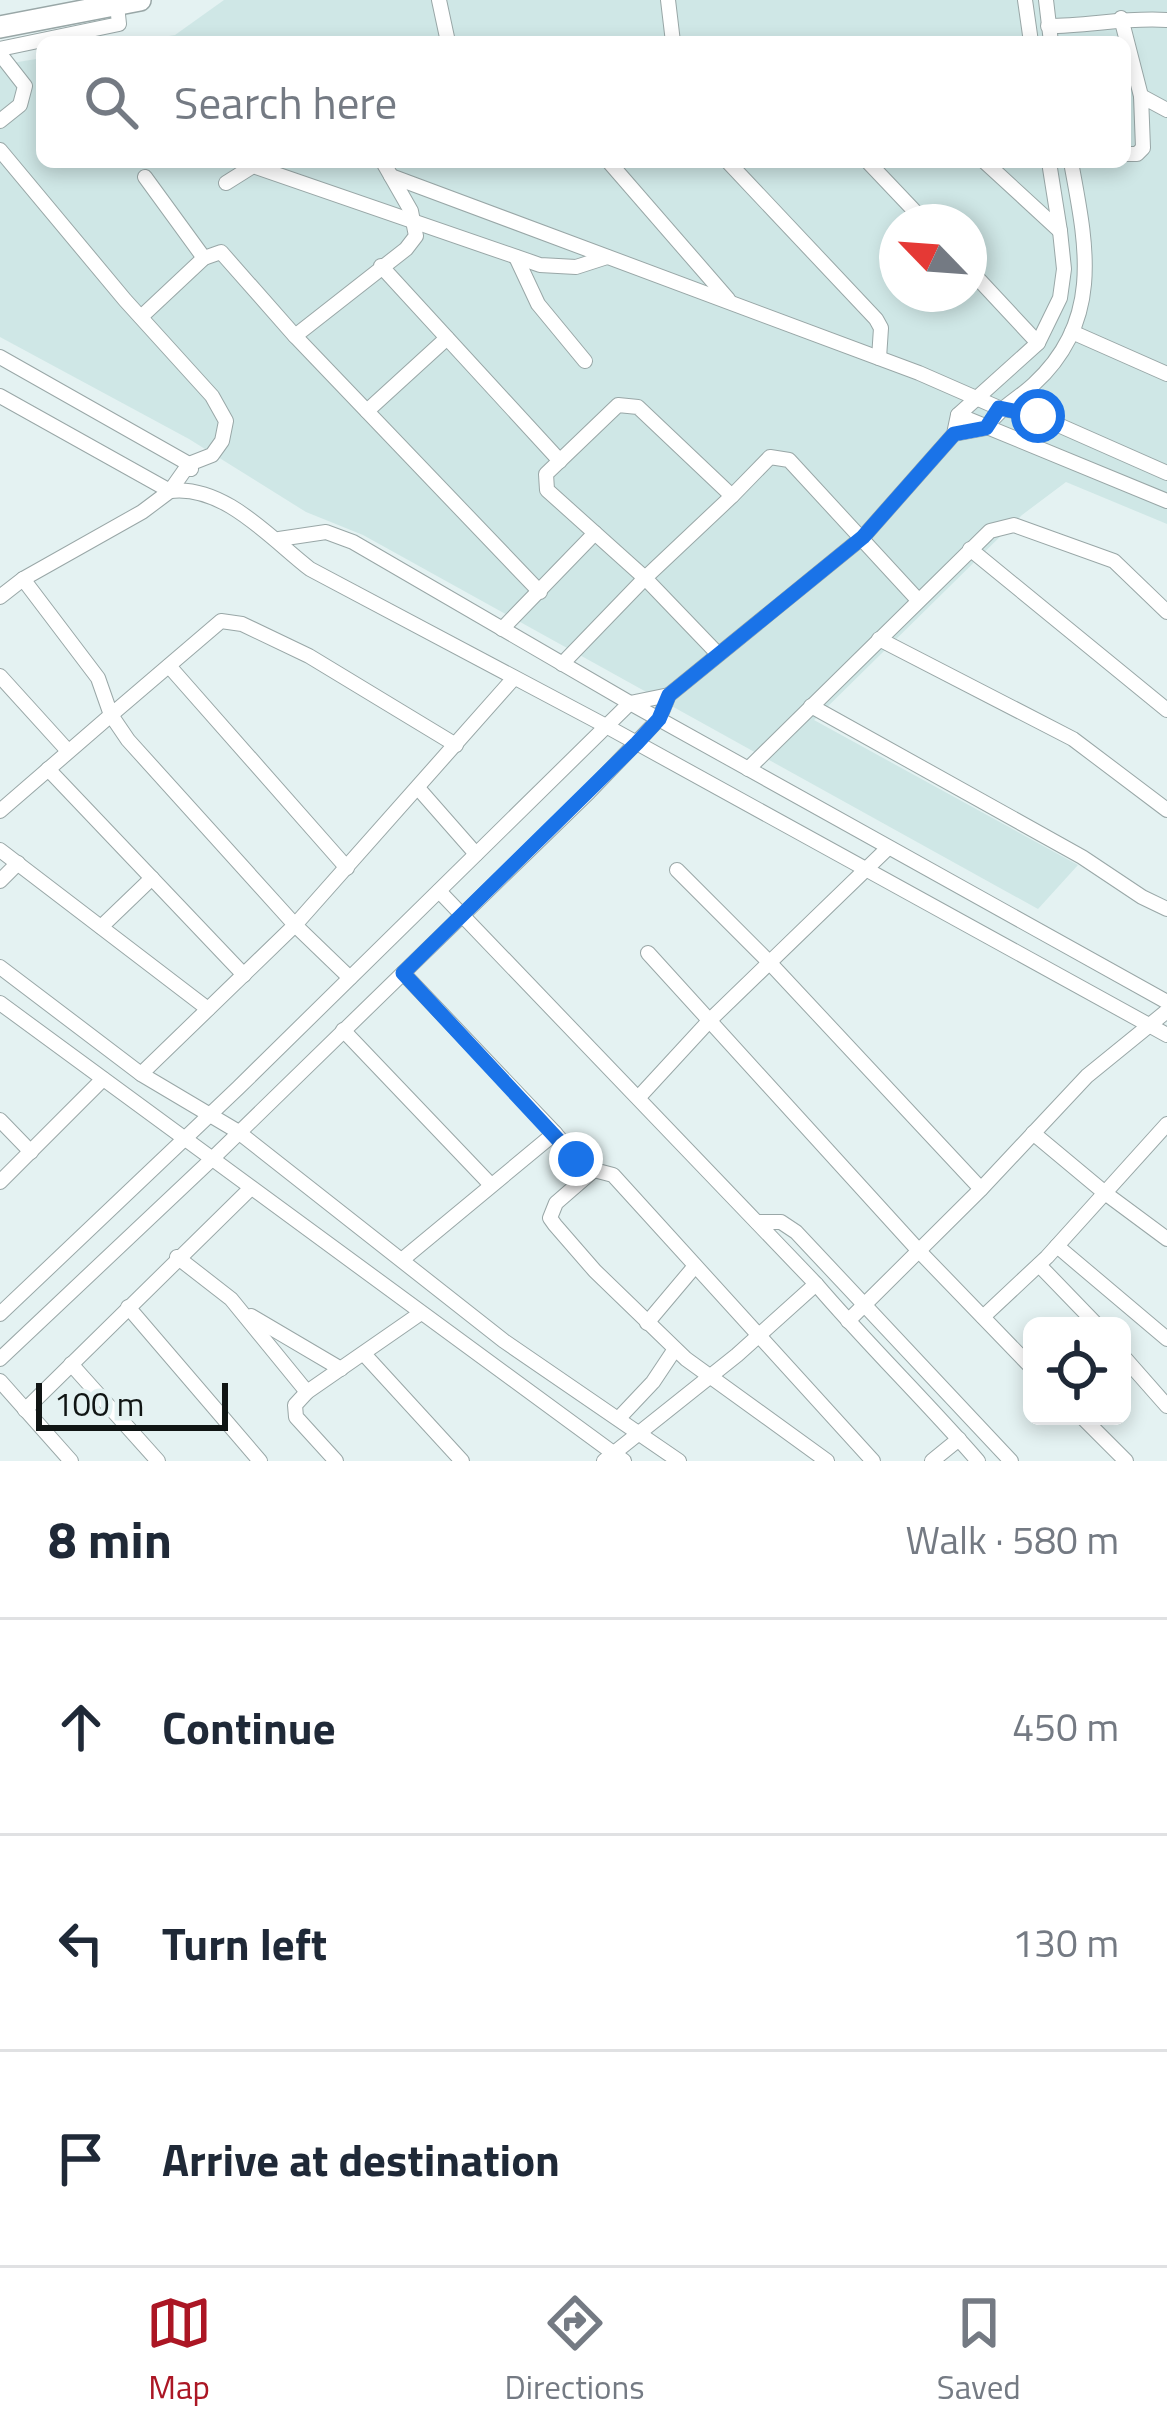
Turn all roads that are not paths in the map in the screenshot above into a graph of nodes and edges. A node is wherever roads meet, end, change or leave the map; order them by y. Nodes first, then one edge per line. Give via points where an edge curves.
1 (140, 0) edge
2 (439, 0) edge
3 (668, 0) edge
4 (1025, 0) edge
5 (1046, 0) edge
6 (117, 4) junction
7 (1121, 18) junction
8 (1167, 20) edge
9 (0, 27) edge
10 (1050, 34) edge
11 (66, 36) edge
12 (447, 36) edge
13 (672, 36) edge
14 (1030, 36) edge
15 (1126, 36) edge
16 (36, 43) edge
17 (0, 51) edge
18 (1131, 56) edge
19 (1141, 95) junction
20 (1167, 110) edge
21 (0, 121) edge
22 (0, 150) edge
23 (1131, 154) edge
24 (250, 168) edge
25 (259, 168) edge
26 (614, 168) edge
27 (734, 168) edge
28 (874, 168) edge
29 (992, 168) edge
30 (1050, 168) edge
31 (1072, 168) edge
32 (387, 169) edge
33 (145, 178) dead end
34 (226, 183) dead end
35 (908, 204) edge
36 (415, 221) junction
37 (1060, 231) junction
38 (516, 256) junction
39 (607, 257) junction
40 (204, 258) junction
41 (381, 266) junction
42 (987, 288) edge
43 (731, 303) junction
44 (141, 317) junction
45 (1072, 332) junction
46 (295, 336) junction
47 (447, 338) junction
48 (1038, 343) junction
49 (0, 357) edge
50 (879, 358) junction
51 (585, 361) dead end
52 (1167, 374) edge
53 (0, 396) edge
54 (975, 398) junction
55 (999, 408) junction
56 (367, 411) junction
57 (958, 415) junction
58 (986, 428) junction
59 (954, 434) junction
60 (560, 461) junction
61 (189, 464) junction
62 (1167, 473) edge
63 (195, 488) junction
64 (170, 491) junction
65 (732, 496) junction
66 (1167, 501) edge
67 (596, 533) junction
68 (863, 537) junction
69 (279, 539) junction
70 (970, 549) junction
71 (645, 578) junction
72 (23, 579) junction
73 (540, 592) junction
74 (0, 597) edge
75 (918, 600) junction
76 (1167, 612) edge
77 (502, 629) junction
78 (879, 639) junction
79 (717, 653) junction
80 (562, 664) junction
81 (170, 666) junction
82 (0, 676) edge
83 (514, 678) junction
84 (669, 695) junction
85 (630, 703) junction
86 (811, 706) junction
87 (1167, 710) edge
88 (111, 715) junction
89 (659, 719) junction
90 (606, 727) junction
91 (637, 743) junction
92 (456, 746) junction
93 (68, 751) junction
94 (48, 769) junction
95 (748, 769) junction
96 (0, 783) edge
97 (418, 788) junction
98 (15, 798) junction
99 (1167, 809) edge
100 (0, 811) edge
101 (888, 848) junction
102 (0, 850) edge
103 (476, 854) junction
104 (17, 863) junction
105 (347, 868) junction
106 (677, 870) dead end
107 (863, 870) junction
108 (152, 878) junction
109 (0, 881) edge
110 (439, 890) junction
111 (1167, 909) edge
112 (465, 914) junction
113 (296, 925) junction
114 (101, 927) junction
115 (648, 953) dead end
116 (769, 962) junction
117 (0, 967) edge
118 (403, 973) junction
119 (244, 975) junction
120 (350, 978) junction
121 (0, 1003) edge
122 (1167, 1006) edge
123 (208, 1009) junction
124 (709, 1021) junction
125 (1147, 1024) junction
126 (343, 1030) junction
127 (1167, 1035) edge
128 (141, 1074) junction
129 (103, 1079) junction
130 (639, 1097) junction
131 (210, 1114) junction
132 (0, 1120) edge
133 (237, 1131) junction
134 (555, 1133) junction
135 (1033, 1133) junction
136 (1164, 1133) edge
137 (184, 1139) junction
138 (31, 1152) junction
139 (212, 1160) junction
140 (589, 1174) junction
141 (0, 1182) edge
142 (491, 1185) junction
143 (251, 1188) junction
144 (981, 1189) junction
145 (1105, 1193) junction
146 (757, 1222) junction
147 (1167, 1239) edge
148 (1057, 1246) junction
149 (919, 1251) junction
150 (177, 1257) junction
151 (403, 1259) junction
152 (1039, 1265) junction
153 (695, 1266) junction
154 (816, 1284) junction
155 (866, 1303) junction
156 (128, 1307) junction
157 (241, 1311) junction
158 (421, 1312) junction
159 (0, 1314) edge
160 (983, 1317) junction
161 (1089, 1317) edge
162 (848, 1321) junction
163 (647, 1323) junction
164 (760, 1335) junction
165 (1167, 1339) edge
166 (675, 1349) junction
167 (364, 1354) junction
168 (1023, 1359) edge
169 (0, 1360) edge
170 (71, 1364) junction
171 (1131, 1365) edge
172 (341, 1370) junction
173 (708, 1374) junction
174 (0, 1381) edge
175 (307, 1392) junction
176 (1167, 1406) edge
177 (25, 1410) junction
178 (619, 1418) junction
179 (1090, 1425) edge
180 (639, 1432) junction
181 (959, 1439) junction
182 (614, 1458) edge
183 (71, 1461) edge
184 (158, 1461) edge
185 (260, 1461) edge
186 (336, 1461) edge
187 (462, 1461) edge
188 (679, 1461) edge
189 (827, 1461) edge
190 (873, 1461) edge
191 (932, 1461) edge
192 (978, 1461) edge
193 (1011, 1461) edge
194 (1126, 1461) edge

1 - 6 main road
2 - 12 street
3 - 13 street
4 - 14 street
5 - 10 street
6 - 9 main road
6 - 11 street via 119,24
7 - 8 street
7 - 10 street
7 - 15 street
16 - 17 street
17 - 21 street via 25,95
18 - 19 street
19 - 20 street
19 - 23 street via 1143,148
22 - 44 street
24 - 34 street
25 - 36 street
26 - 43 street
27 - 50 street via 876,320
28 - 35 street
29 - 37 street
30 - 37 street
31 - 45 street via 1088,251
32 - 36 street
32 - 39 street
33 - 40 street
36 - 38 street
36 - 41 street via 416,236
37 - 48 street via 1060,298
38 - 39 street via 560,269
38 - 51 street via 538,304
39 - 43 street
40 - 44 street
40 - 46 street via 228,256
41 - 46 street
41 - 47 street
42 - 48 street
43 - 50 street
44 - 61 street via 223,410 222,441
45 - 52 street
45 - 55 street via 1035,383
46 - 56 street
47 - 56 street
47 - 60 street
48 - 54 street
49 - 61 street
50 - 54 street
53 - 64 street
54 - 55 street
54 - 57 street
55 - 58 street
55 - 62 street via 1038,416
56 - 73 street
57 - 58 street
57 - 59 street
58 - 59 street
58 - 66 street
59 - 68 street
60 - 65 street via 627,404
60 - 67 street via 546,474 547,490
61 - 63 street
61 - 64 street
63 - 64 street
63 - 69 street
64 - 72 street
65 - 68 street via 778,456
65 - 71 street
67 - 71 street
67 - 73 street
68 - 75 street
68 - 79 street
69 - 77 street via 326,532 353,542
69 - 83 street via 310,569
70 - 75 street
70 - 76 street via 1003,527 1035,531 1114,561
70 - 87 street
71 - 79 street
71 - 80 street
72 - 74 street
72 - 88 street via 98,677
73 - 77 street
75 - 78 street
77 - 80 street
78 - 86 street
78 - 99 street via 1072,739
79 - 84 street
80 - 85 street
81 - 88 street
81 - 92 street via 220,620 242,624
81 - 105 street
82 - 93 street
83 - 90 street
83 - 92 street
84 - 85 street
84 - 89 street
85 - 89 street
85 - 90 street
86 - 95 street
86 - 111 street
88 - 93 street
88 - 113 street
89 - 91 street
89 - 95 street
90 - 91 street
90 - 103 street
91 - 107 street
91 - 112 street
92 - 97 street
93 - 94 street
94 - 98 street
94 - 108 street
95 - 101 street
96 - 98 street
97 - 103 street
97 - 105 street
98 - 100 street
101 - 107 street
101 - 122 street
102 - 104 street
103 - 110 street
104 - 109 street
104 - 114 street
105 - 113 street
106 - 116 street
107 - 116 street
107 - 125 street
108 - 114 street
108 - 119 street
110 - 112 street
110 - 120 street
112 - 118 street
112 - 130 street
113 - 119 street
113 - 120 street
114 - 123 street
115 - 124 street
116 - 124 street
116 - 144 street
117 - 128 street
118 - 126 street
118 - 134 street
119 - 123 street
120 - 131 street
121 - 129 street
122 - 125 street
123 - 128 street
124 - 130 street
124 - 149 street
125 - 127 street
125 - 135 street
126 - 133 street
126 - 142 street
128 - 131 street
129 - 137 street
129 - 138 street
130 - 146 street
131 - 133 street
131 - 137 street
132 - 138 street
133 - 139 street
133 - 151 street
134 - 140 street
134 - 142 street
135 - 144 street
135 - 145 street
136 - 145 street
137 - 139 street
137 - 159 street
138 - 141 street
139 - 143 street
139 - 169 street
140 - 153 street via 613,1175
140 - 163 street via 550,1218
142 - 151 street
143 - 150 street
143 - 158 street
144 - 149 street
145 - 147 street
145 - 148 street
146 - 154 street
146 - 155 street via 788,1226
148 - 152 street
148 - 165 street
149 - 155 street
149 - 160 street
150 - 156 street
150 - 157 street
151 - 178 street via 504,1341
152 - 160 street
152 - 161 street
153 - 163 street
153 - 164 street
154 - 162 street
154 - 164 street
155 - 162 street
155 - 193 street
156 - 170 street
156 - 185 street
157 - 172 street
157 - 175 street
158 - 167 street
158 - 182 street
160 - 168 street
162 - 181 street
163 - 166 street
164 - 173 street
164 - 190 street
166 - 173 street
166 - 178 street
167 - 172 street
167 - 187 street
170 - 177 street
170 - 184 street
171 - 176 street
172 - 175 street
173 - 180 street
173 - 189 street
174 - 177 street
175 - 186 street via 296,1417
177 - 183 street
178 - 180 street
179 - 194 street
180 - 182 street
180 - 188 street
181 - 191 street
181 - 192 street

